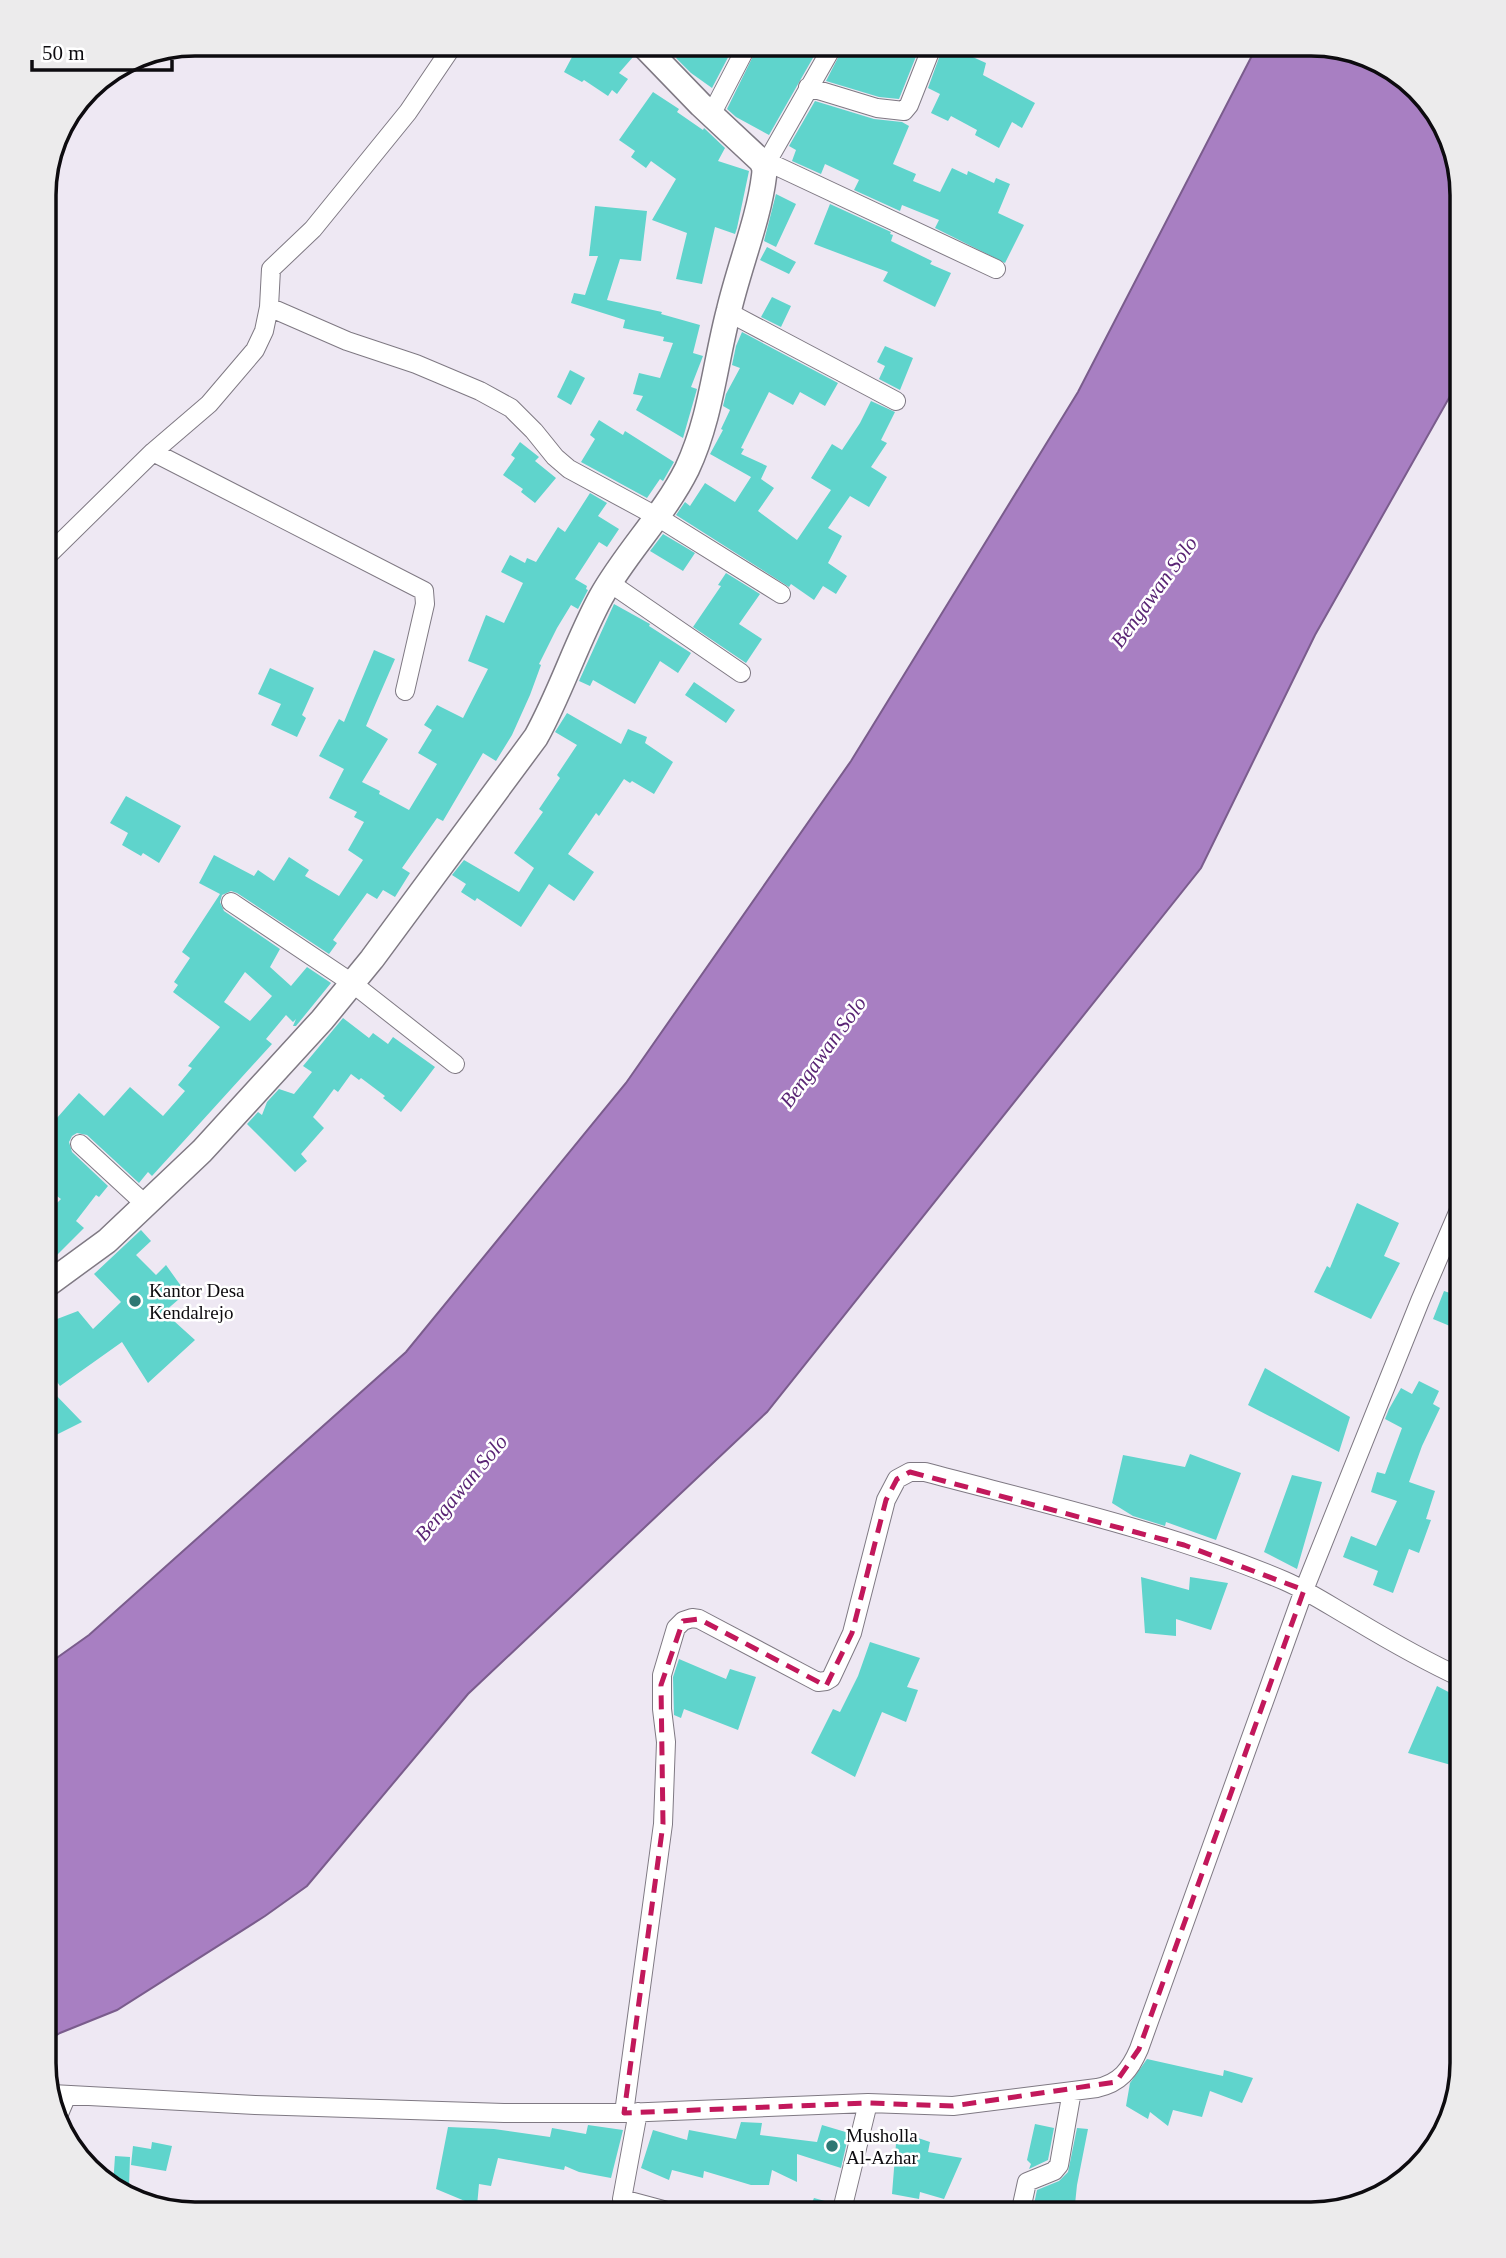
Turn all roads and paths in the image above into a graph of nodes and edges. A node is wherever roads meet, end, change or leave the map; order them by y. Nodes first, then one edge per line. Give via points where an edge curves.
1 (446, 56) edge
2 (654, 56) edge
3 (742, 56) edge
4 (827, 56) edge
5 (928, 56) edge
6 (808, 87) junction
7 (711, 115) junction
8 (766, 165) junction
9 (996, 269) dead end
10 (269, 307) junction
11 (728, 312) junction
12 (896, 401) dead end
13 (153, 452) junction
14 (656, 516) junction
15 (56, 547) edge
16 (610, 583) junction
17 (781, 594) dead end
18 (741, 673) dead end
19 (405, 691) dead end
20 (231, 902) dead end
21 (352, 983) junction
22 (455, 1064) dead end
23 (80, 1144) dead end
24 (146, 1205) junction
25 (1450, 1231) edge
26 (56, 1278) edge
27 (1304, 1590) junction
28 (1450, 1672) edge
29 (1072, 2091) junction
30 (60, 2095) edge
31 (867, 2103) junction
32 (631, 2112) junction
33 (633, 2202) edge
34 (844, 2202) edge
35 (1023, 2202) edge

1 - 10 street via 408,112 313,229 271,269
2 - 7 street
3 - 7 street
4 - 6 street
5 - 6 street via 904,111 877,108
6 - 8 street
7 - 8 street
8 - 9 street
8 - 11 street
10 - 13 street via 254,350 209,404
10 - 14 street via 480,391 511,408 569,469
11 - 12 street
11 - 14 street via 699,441 672,497
13 - 15 street
13 - 19 street via 424,591
14 - 16 street
14 - 17 street
16 - 18 street
16 - 21 street via 536,737
20 - 21 street
21 - 22 street
21 - 24 street via 202,1151
23 - 24 street
24 - 26 street
25 - 27 street
27 - 28 street
27 - 29 street via 1135,2057 1116,2082
27 - 32 street via 1171,1541 925,1472 910,1472 897,1479 886,1500 852,1633 831,1678 818,1682 699,1619 683,1621 676,1628 662,1675 666,1742 663,1824
29 - 31 street via 953,2106
29 - 35 street via 1059,2165 1027,2182
30 - 32 street via 504,2113
31 - 32 street
31 - 34 street
32 - 33 street via 622,2199

